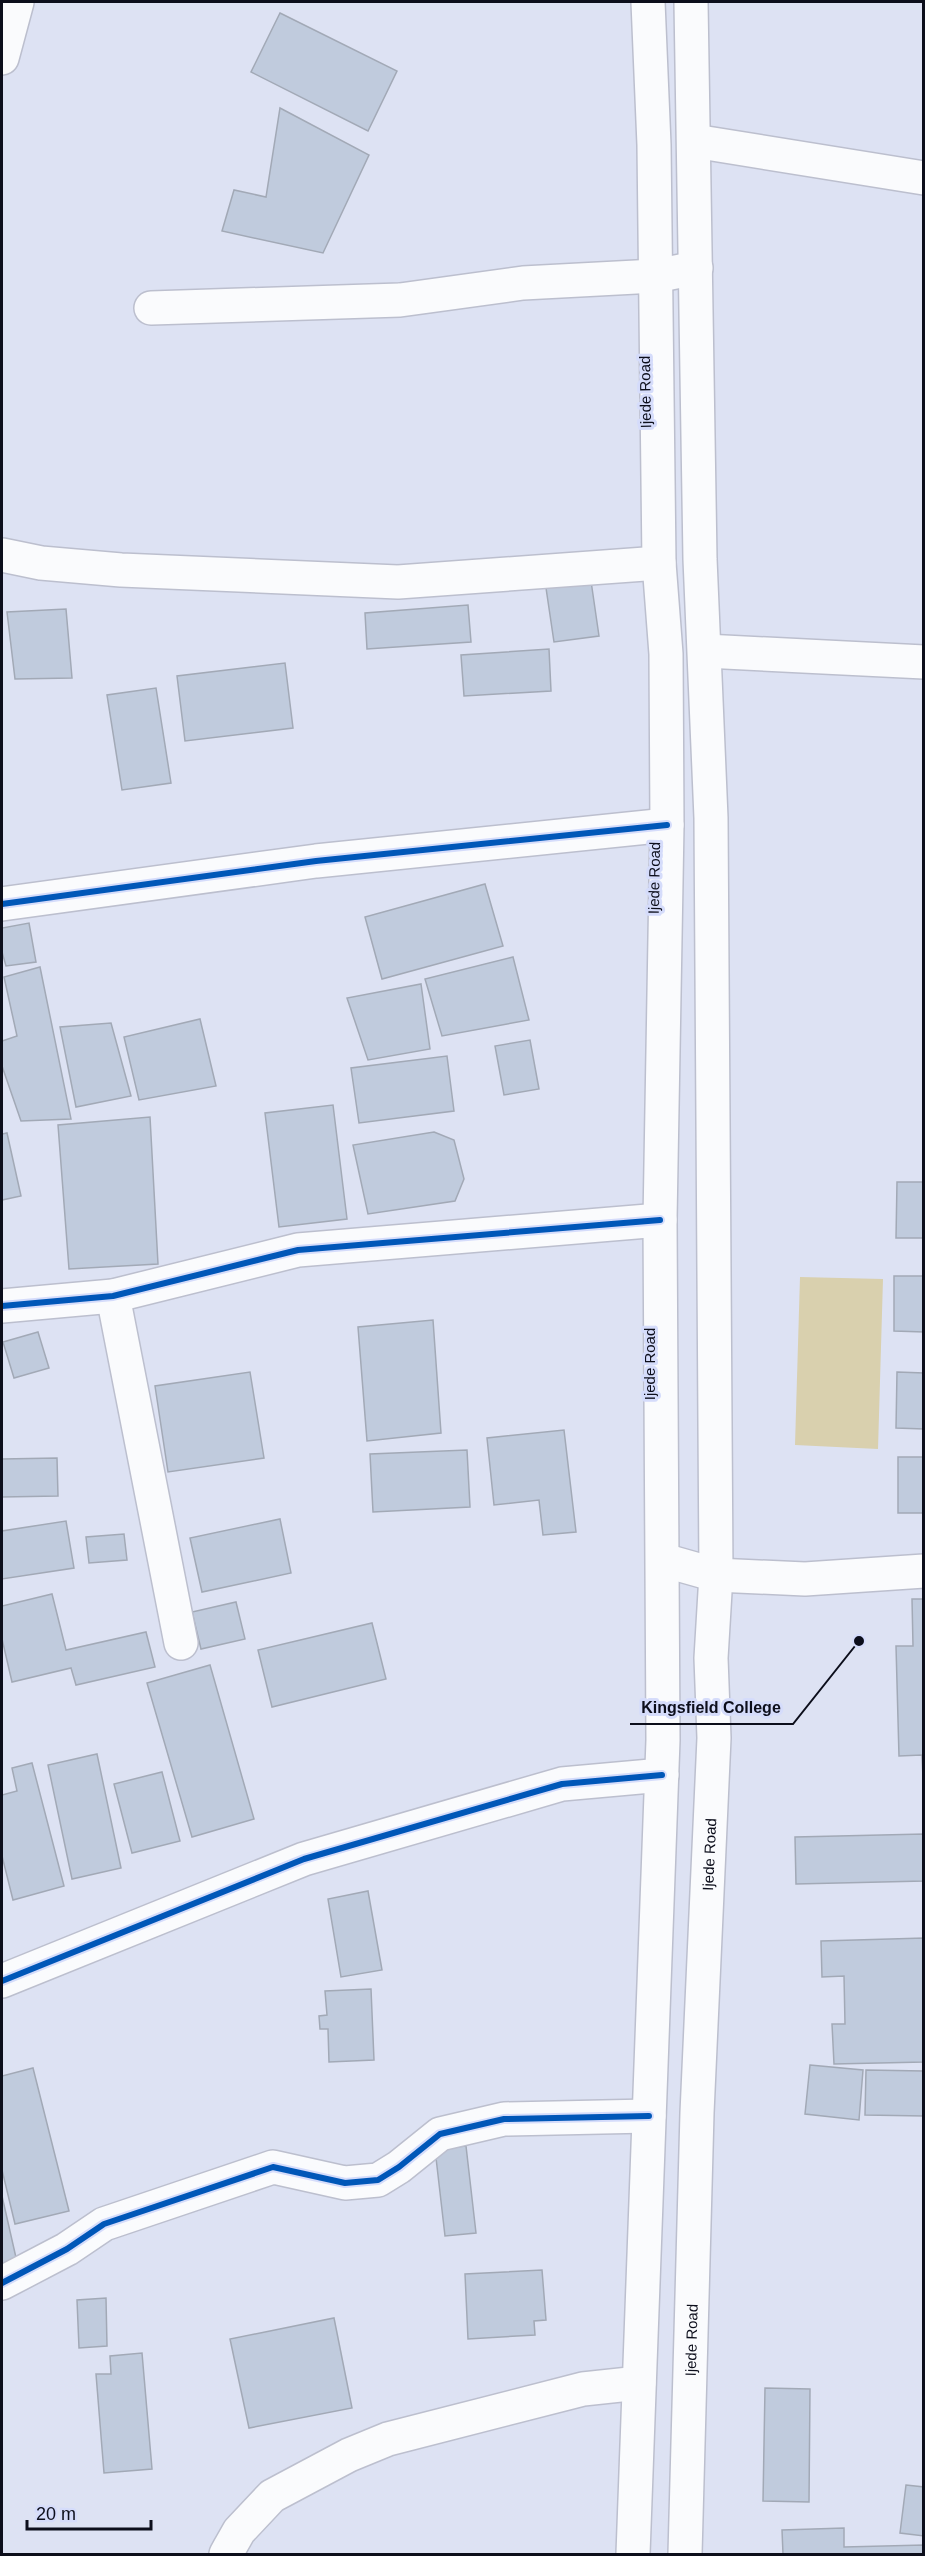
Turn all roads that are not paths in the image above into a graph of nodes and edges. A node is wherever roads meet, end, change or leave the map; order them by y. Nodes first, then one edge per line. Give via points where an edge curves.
1 (17, 2) edge
2 (648, 2) edge
3 (691, 2) edge
4 (2, 58) edge
5 (694, 141) junction
6 (924, 178) edge
7 (696, 268) junction
8 (656, 276) junction
9 (151, 308) dead end
10 (2, 555) edge
11 (659, 563) junction
12 (705, 651) junction
13 (924, 662) edge
14 (667, 825) junction
15 (2, 904) edge
16 (660, 1220) junction
17 (113, 1296) junction
18 (2, 1306) edge
19 (663, 1560) junction
20 (924, 1571) edge
21 (716, 1575) junction
22 (181, 1643) dead end
23 (662, 1775) junction
24 (2, 1981) edge
25 (649, 2116) junction
26 (2, 2283) edge
27 (639, 2383) junction
28 (226, 2554) edge
29 (633, 2554) edge
30 (685, 2554) edge

1 - 4 main road
2 - 8 main road, Ijede Road
3 - 5 main road, Ijede Road
5 - 6 main road
5 - 7 main road, Ijede Road
7 - 8 main road
7 - 12 main road, Ijede Road
8 - 9 main road via 523,283 400,300
8 - 11 main road, Ijede Road
10 - 11 main road via 41,563 121,570 398,582
11 - 14 main road, Ijede Road via 666,654
12 - 13 main road
12 - 21 main road, Ijede Road via 711,865
14 - 15 main road via 316,861
14 - 16 main road, Ijede Road
16 - 17 main road via 298,1250
16 - 19 main road, Ijede Road
17 - 18 main road
17 - 22 main road
19 - 21 main road
19 - 23 main road, Ijede Road
20 - 21 main road via 805,1580
21 - 30 main road, Ijede Road via 711,1658 714,1738 697,2113
23 - 24 main road via 562,1784 304,1859
23 - 25 main road, Ijede Road
25 - 26 main road via 504,2119 461,2129 440,2134 378,2180 345,2183 273,2167 104,2224 67,2249
25 - 27 main road, Ijede Road
27 - 28 main road via 583,2389 388,2439 349,2455 272,2496 239,2530
27 - 29 main road, Ijede Road

